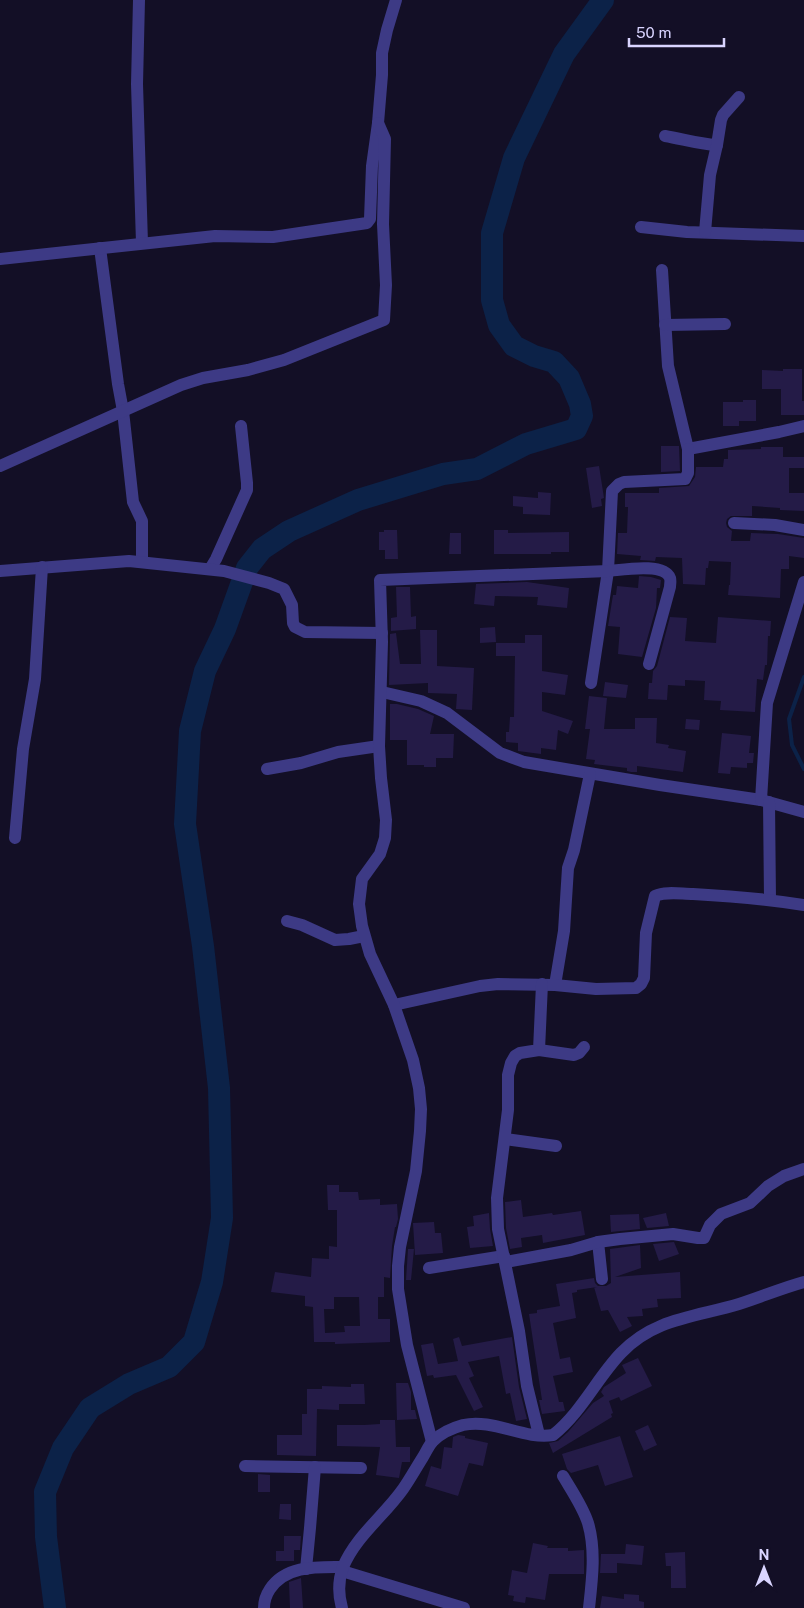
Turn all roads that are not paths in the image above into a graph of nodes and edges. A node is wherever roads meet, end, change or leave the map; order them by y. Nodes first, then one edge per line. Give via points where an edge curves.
1 (139, 0) edge
2 (396, 0) edge
3 (739, 96) dead end
4 (378, 123) junction
5 (664, 136) dead end
6 (718, 145) junction
7 (641, 227) dead end
8 (705, 232) junction
9 (804, 236) edge
10 (142, 243) junction
11 (100, 248) junction
12 (0, 259) edge
13 (662, 270) dead end
14 (725, 324) dead end
15 (665, 325) junction
16 (123, 412) junction
17 (241, 426) dead end
18 (804, 426) edge
19 (688, 448) junction
20 (0, 466) edge
21 (734, 523) dead end
22 (804, 530) edge
23 (142, 562) junction
24 (42, 567) junction
25 (210, 569) junction
26 (0, 571) edge
27 (608, 571) junction
28 (804, 582) edge
29 (382, 633) junction
30 (649, 664) dead end
31 (591, 683) dead end
32 (382, 692) junction
33 (379, 746) junction
34 (267, 769) dead end
35 (590, 774) junction
36 (765, 801) junction
37 (804, 812) edge
38 (15, 838) dead end
39 (770, 900) junction
40 (804, 905) edge
41 (287, 921) dead end
42 (364, 936) junction
43 (542, 984) junction
44 (555, 985) junction
45 (394, 1005) junction
46 (584, 1047) dead end
47 (539, 1050) junction
48 (505, 1139) junction
49 (556, 1146) dead end
50 (804, 1168) edge
51 (598, 1242) junction
52 (505, 1259) junction
53 (429, 1268) dead end
54 (602, 1279) dead end
55 (804, 1282) edge
56 (539, 1435) junction
57 (432, 1442) junction
58 (245, 1466) dead end
59 (314, 1467) junction
60 (361, 1468) dead end
61 (563, 1476) dead end
62 (306, 1569) junction
63 (343, 1569) junction
64 (264, 1608) edge
65 (342, 1608) edge
66 (464, 1608) edge
67 (589, 1608) edge

1 - 10 street via 137,84
2 - 4 street via 382,53
3 - 6 street via 723,115
4 - 10 street via 370,219 367,223 273,237 215,236
4 - 16 street via 385,139 384,320 284,360 181,385
5 - 6 street
6 - 8 street via 710,175
7 - 8 street
8 - 9 street
10 - 11 street
11 - 12 street
11 - 16 street
13 - 15 street
14 - 15 street
15 - 19 street via 668,366
16 - 20 street
16 - 23 street via 133,502 142,521
17 - 25 street via 246,490
18 - 19 street
19 - 27 street via 685,479 624,482 612,491
21 - 22 street
23 - 24 street
23 - 25 street
24 - 26 street
24 - 38 street via 35,679 23,749
25 - 29 street via 284,589 292,605 295,628 305,632
27 - 29 street via 380,580
27 - 30 street via 643,567 666,573 670,578 670,592
27 - 31 street
28 - 36 street via 767,703
29 - 32 street
32 - 33 street
32 - 35 street via 421,701 447,714 500,753 524,762
33 - 34 street
33 - 42 street via 385,838 380,854 362,879 359,904
35 - 36 street
35 - 44 street via 568,868 564,931
36 - 37 street
36 - 39 street
39 - 40 street
39 - 44 street via 659,894 655,896 649,917 644,974 639,986 632,989 596,989
41 - 42 street via 335,940
42 - 45 street
43 - 44 street
43 - 45 street via 480,986
43 - 47 street
45 - 57 street via 413,1060 421,1109 416,1170 398,1266 398,1289 407,1345
46 - 47 street via 574,1055
47 - 48 street via 520,1053 511,1060
48 - 49 street
48 - 52 street via 497,1198 498,1228
50 - 51 street via 768,1186 750,1202 721,1214 710,1225 704,1238 673,1234
51 - 52 street via 571,1250
51 - 54 street
52 - 53 street
52 - 56 street
55 - 56 street via 740,1304 666,1323 642,1335 621,1353 590,1395 553,1435
56 - 57 street via 485,1424 466,1425 449,1430
57 - 63 street via 402,1491 370,1526
58 - 59 street
59 - 60 street
59 - 62 street
61 - 67 street via 590,1530 592,1574
62 - 63 street
62 - 64 street via 278,1579 265,1598
63 - 65 street via 339,1591
63 - 66 street

